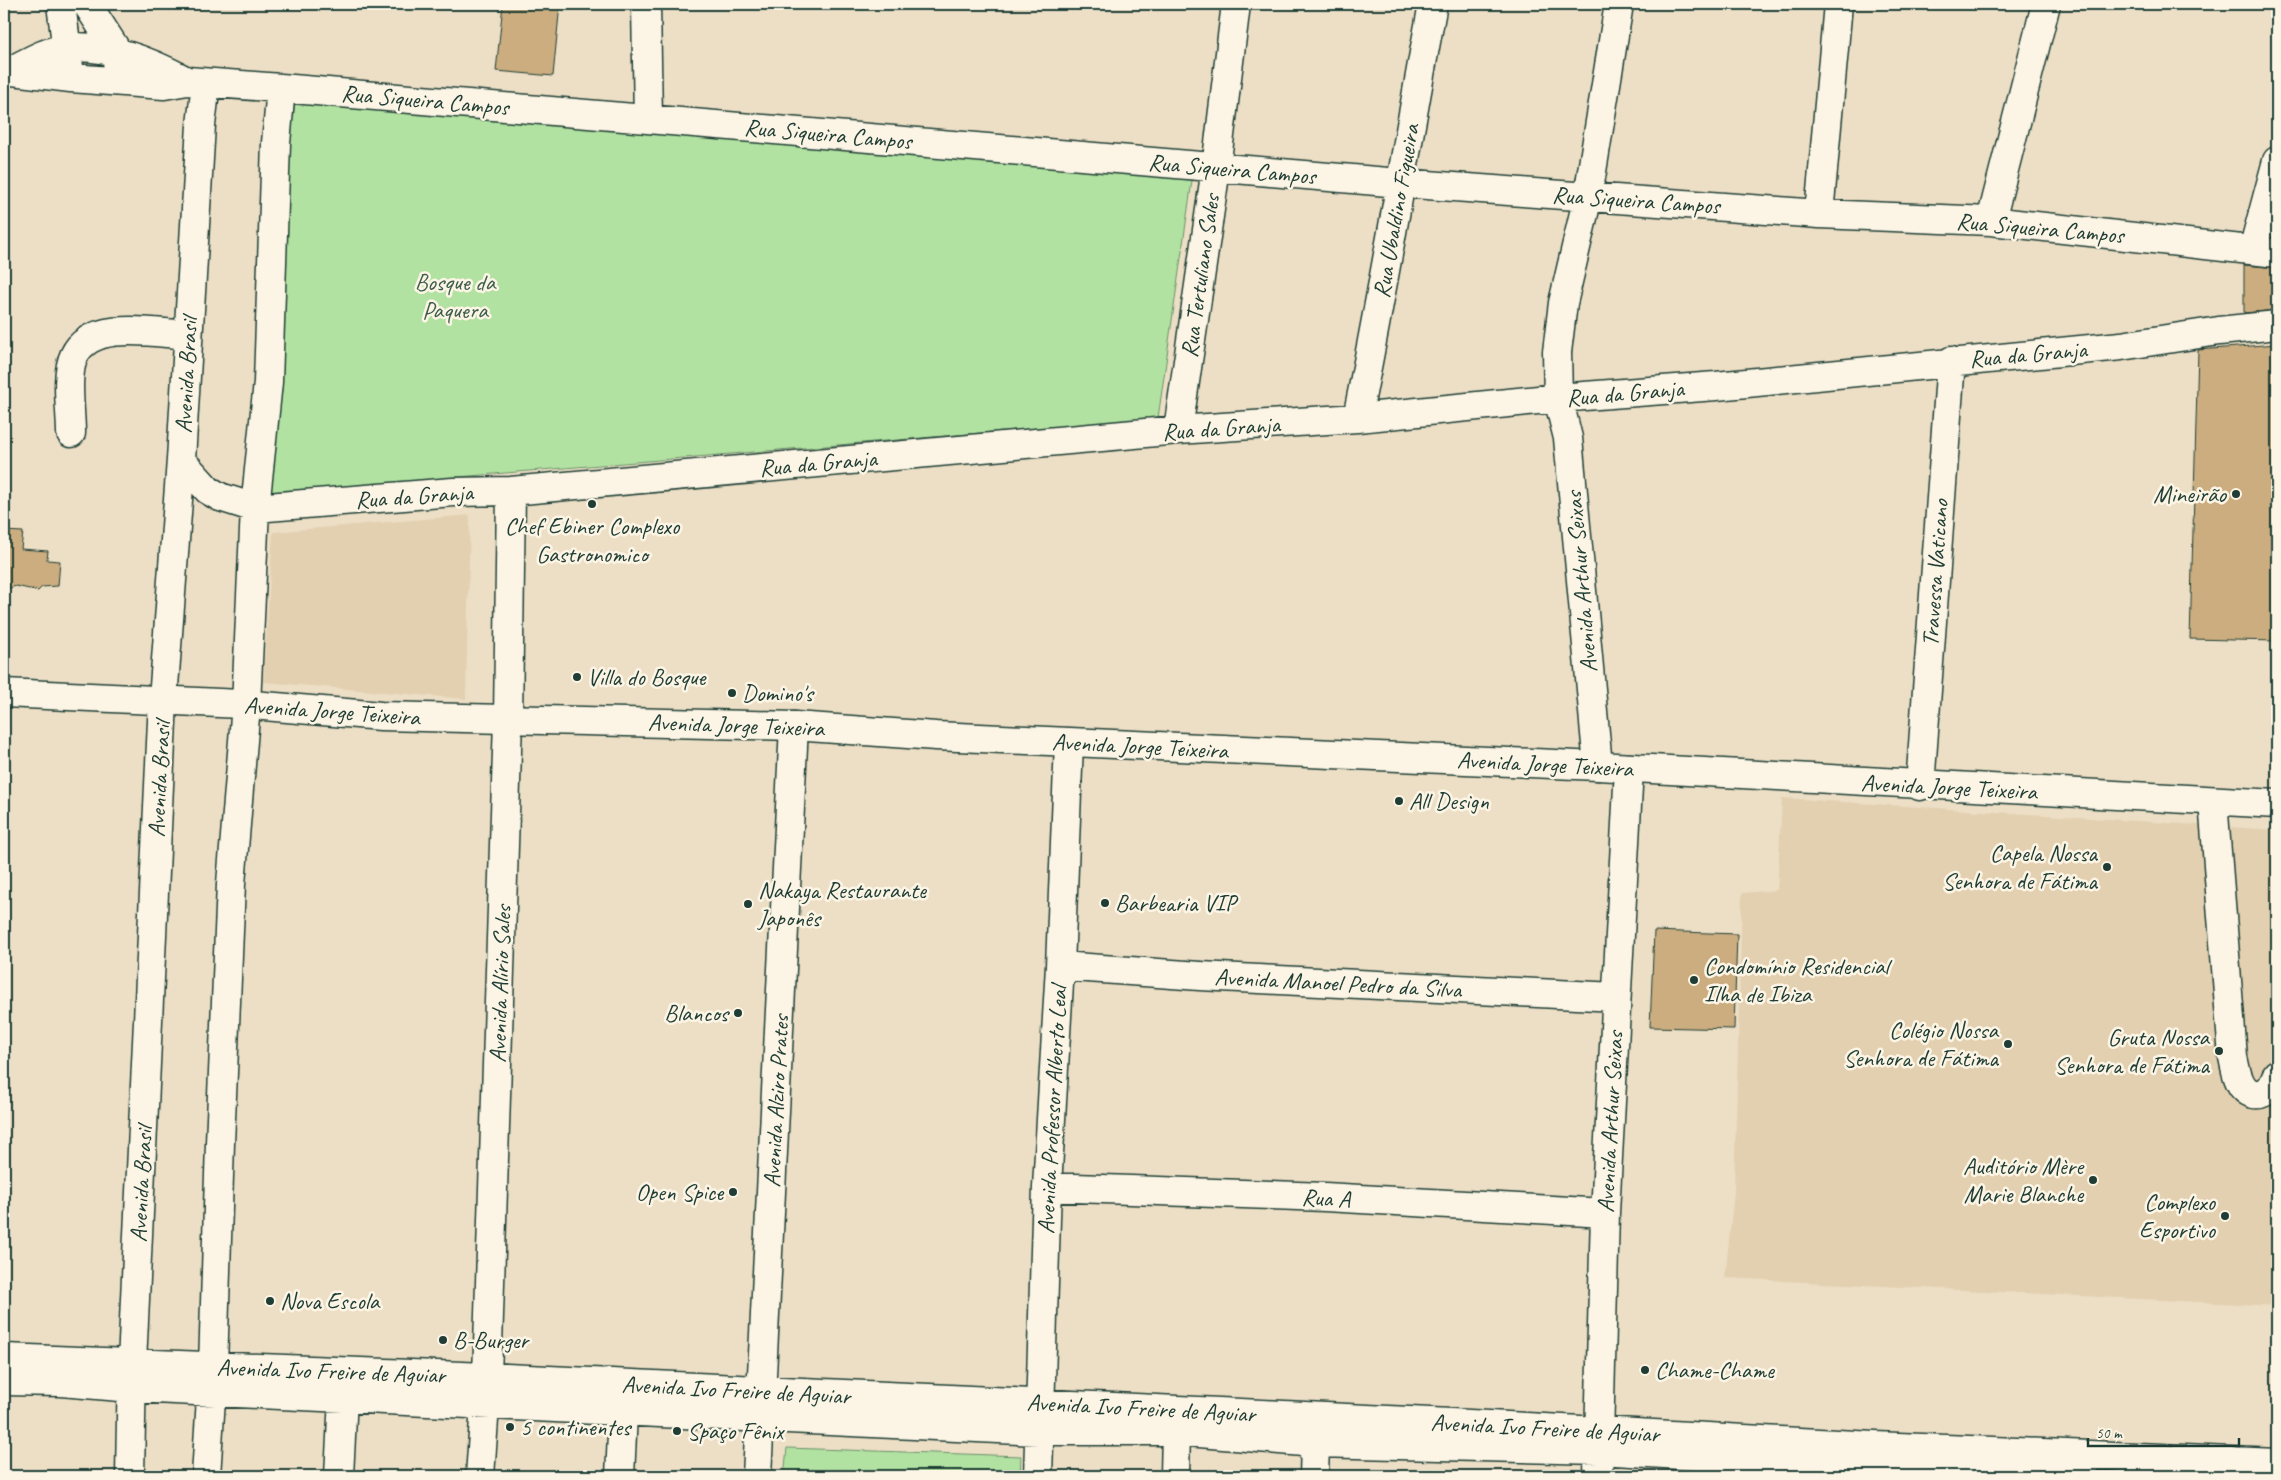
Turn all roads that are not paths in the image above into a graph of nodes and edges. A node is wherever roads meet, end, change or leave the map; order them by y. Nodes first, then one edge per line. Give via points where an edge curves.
1 (61, 4) edge
2 (87, 4) edge
3 (646, 4) edge
4 (1236, 4) edge
5 (1433, 4) edge
6 (1619, 4) edge
7 (1838, 4) edge
8 (2046, 4) edge
9 (65, 48) junction
10 (118, 54) junction
11 (8, 70) edge
12 (72, 78) junction
13 (114, 81) junction
14 (196, 82) junction
15 (281, 88) junction
16 (648, 119) junction
17 (2277, 161) edge
18 (1216, 168) junction
19 (1400, 182) junction
20 (1588, 196) junction
21 (1819, 214) junction
22 (1991, 222) junction
23 (2265, 252) edge
24 (2277, 325) edge
25 (188, 335) junction
26 (1951, 361) junction
27 (1558, 398) junction
28 (1357, 418) junction
29 (1178, 430) junction
30 (72, 433) dead end
31 (181, 460) junction
32 (512, 491) junction
33 (254, 508) junction
34 (4, 693) edge
35 (163, 700) junction
36 (246, 705) junction
37 (508, 720) junction
38 (794, 726) junction
39 (1068, 743) junction
40 (1598, 766) junction
41 (1629, 768) junction
42 (1920, 786) junction
43 (2213, 801) junction
44 (2277, 804) edge
45 (1060, 966) junction
46 (1616, 997) junction
47 (2277, 1074) edge
48 (1047, 1187) junction
49 (1605, 1213) junction
50 (4, 1358) edge
51 (133, 1376) junction
52 (487, 1377) junction
53 (213, 1379) junction
54 (4, 1381) edge
55 (762, 1391) junction
56 (343, 1397) junction
57 (1041, 1403) junction
58 (484, 1405) junction
59 (623, 1413) junction
60 (760, 1418) junction
61 (1038, 1431) junction
62 (1176, 1432) junction
63 (1315, 1443) junction
64 (1599, 1452) edge
65 (1875, 1463) edge
66 (2277, 1463) edge
67 (2137, 1466) edge
68 (130, 1476) edge
69 (206, 1476) edge
70 (339, 1476) edge
71 (480, 1476) edge
72 (620, 1476) edge
73 (757, 1476) edge
74 (1038, 1476) edge
75 (1175, 1476) edge
76 (1314, 1476) edge
77 (2084, 1476) edge

1 - 9 street
2 - 10 street
3 - 16 street
4 - 18 street, Rua Tertuliano Sales
5 - 19 street, Rua Ubaldino Figueira
6 - 20 street, Avenida Arthur Seixas
7 - 21 street
8 - 22 street
9 - 10 street, Rua Siqueira Campos via 92,48
9 - 11 street, Rua Siqueira Campos
9 - 12 street
10 - 13 street
10 - 14 street, Rua Siqueira Campos
11 - 12 street, Rua Siqueira Campos
12 - 13 street, Rua Siqueira Campos
13 - 14 street, Rua Siqueira Campos via 164,85
14 - 15 street, Rua Siqueira Campos
14 - 25 street, Avenida Brasil via 201,125
15 - 16 street, Rua Siqueira Campos
15 - 33 street via 276,143 268,382
16 - 18 street, Rua Siqueira Campos
17 - 23 street
18 - 19 street, Rua Siqueira Campos
18 - 29 street, Rua Tertuliano Sales
19 - 20 street, Rua Siqueira Campos
19 - 28 street, Rua Ubaldino Figueira via 1381,302
20 - 21 street, Rua Siqueira Campos
20 - 27 street, Avenida Arthur Seixas via 1563,302 1557,352
21 - 22 street, Rua Siqueira Campos
22 - 23 street, Rua Siqueira Campos
24 - 26 street, Rua da Granja via 2121,346
25 - 30 street via 108,331 86,340 74,356 70,380
25 - 31 street, Avenida Brasil
26 - 27 street, Rua da Granja via 1716,386
26 - 42 street, Travessa Vaticano
27 - 28 street, Rua da Granja
27 - 40 street, Avenida Arthur Seixas via 1568,438
28 - 29 street, Rua da Granja
29 - 32 street, Rua da Granja
31 - 33 street, Rua da Granja via 208,490
31 - 35 street, Avenida Brasil
32 - 33 street, Rua da Granja via 453,492
32 - 37 street, Avenida Alírio Sales
33 - 36 street
34 - 35 street, Avenida Jorge Teixeira
35 - 36 street, Avenida Jorge Teixeira
35 - 51 street, Avenida Brasil
36 - 37 street, Avenida Jorge Teixeira via 381,716
36 - 53 street via 231,884
37 - 38 street, Avenida Jorge Teixeira
37 - 52 street, Avenida Alírio Sales
38 - 39 street, Avenida Jorge Teixeira
38 - 55 street, Avenida Alziro Prates
39 - 40 street, Avenida Jorge Teixeira
39 - 45 street, Avenida Professor Alberto Leal
40 - 41 street, Avenida Jorge Teixeira
41 - 42 street, Avenida Jorge Teixeira
41 - 46 street, Avenida Arthur Seixas
42 - 43 street, Avenida Jorge Teixeira
43 - 44 street, Avenida Jorge Teixeira
43 - 47 street via 2233,1057 2243,1087 2253,1095 2269,1090
45 - 46 street, Avenida Manoel Pedro da Silva via 1210,977
45 - 48 street, Avenida Professor Alberto Leal
46 - 49 street, Avenida Arthur Seixas
48 - 49 street, Rua A via 1324,1197
48 - 57 street, Avenida Professor Alberto Leal
49 - 64 street, Avenida Arthur Seixas
50 - 51 street, Avenida Ivo Freire de Aguiar
51 - 53 street, Avenida Ivo Freire de Aguiar
51 - 54 street, Avenida Ivo Freire de Aguiar via 61,1382
51 - 68 street, Avenida Brasil
52 - 53 street, Avenida Ivo Freire de Aguiar
52 - 55 street, Avenida Ivo Freire de Aguiar
52 - 58 street, Avenida Alírio Sales
53 - 56 street, Avenida Ivo Freire de Aguiar
53 - 69 street
55 - 57 street, Avenida Ivo Freire de Aguiar
55 - 60 street, Avenida Alziro Prates
56 - 58 street, Avenida Ivo Freire de Aguiar
56 - 70 street
57 - 61 street, Avenida Professor Alberto Leal
57 - 64 street, Avenida Ivo Freire de Aguiar
58 - 59 street, Avenida Ivo Freire de Aguiar
58 - 71 street, Avenida Alírio Sales
59 - 60 street, Avenida Ivo Freire de Aguiar
59 - 72 street
60 - 61 street, Avenida Ivo Freire de Aguiar
60 - 73 street, Avenida Alziro Prates
61 - 62 street, Avenida Ivo Freire de Aguiar
61 - 74 street, Avenida Professor Alberto Leal
62 - 63 street, Avenida Ivo Freire de Aguiar
62 - 75 street
63 - 64 street, Avenida Ivo Freire de Aguiar
63 - 76 street
64 - 65 street, Avenida Ivo Freire de Aguiar
65 - 67 street, Avenida Ivo Freire de Aguiar
65 - 77 street, Avenida Ivo Freire de Aguiar
66 - 67 street, Avenida Ivo Freire de Aguiar

